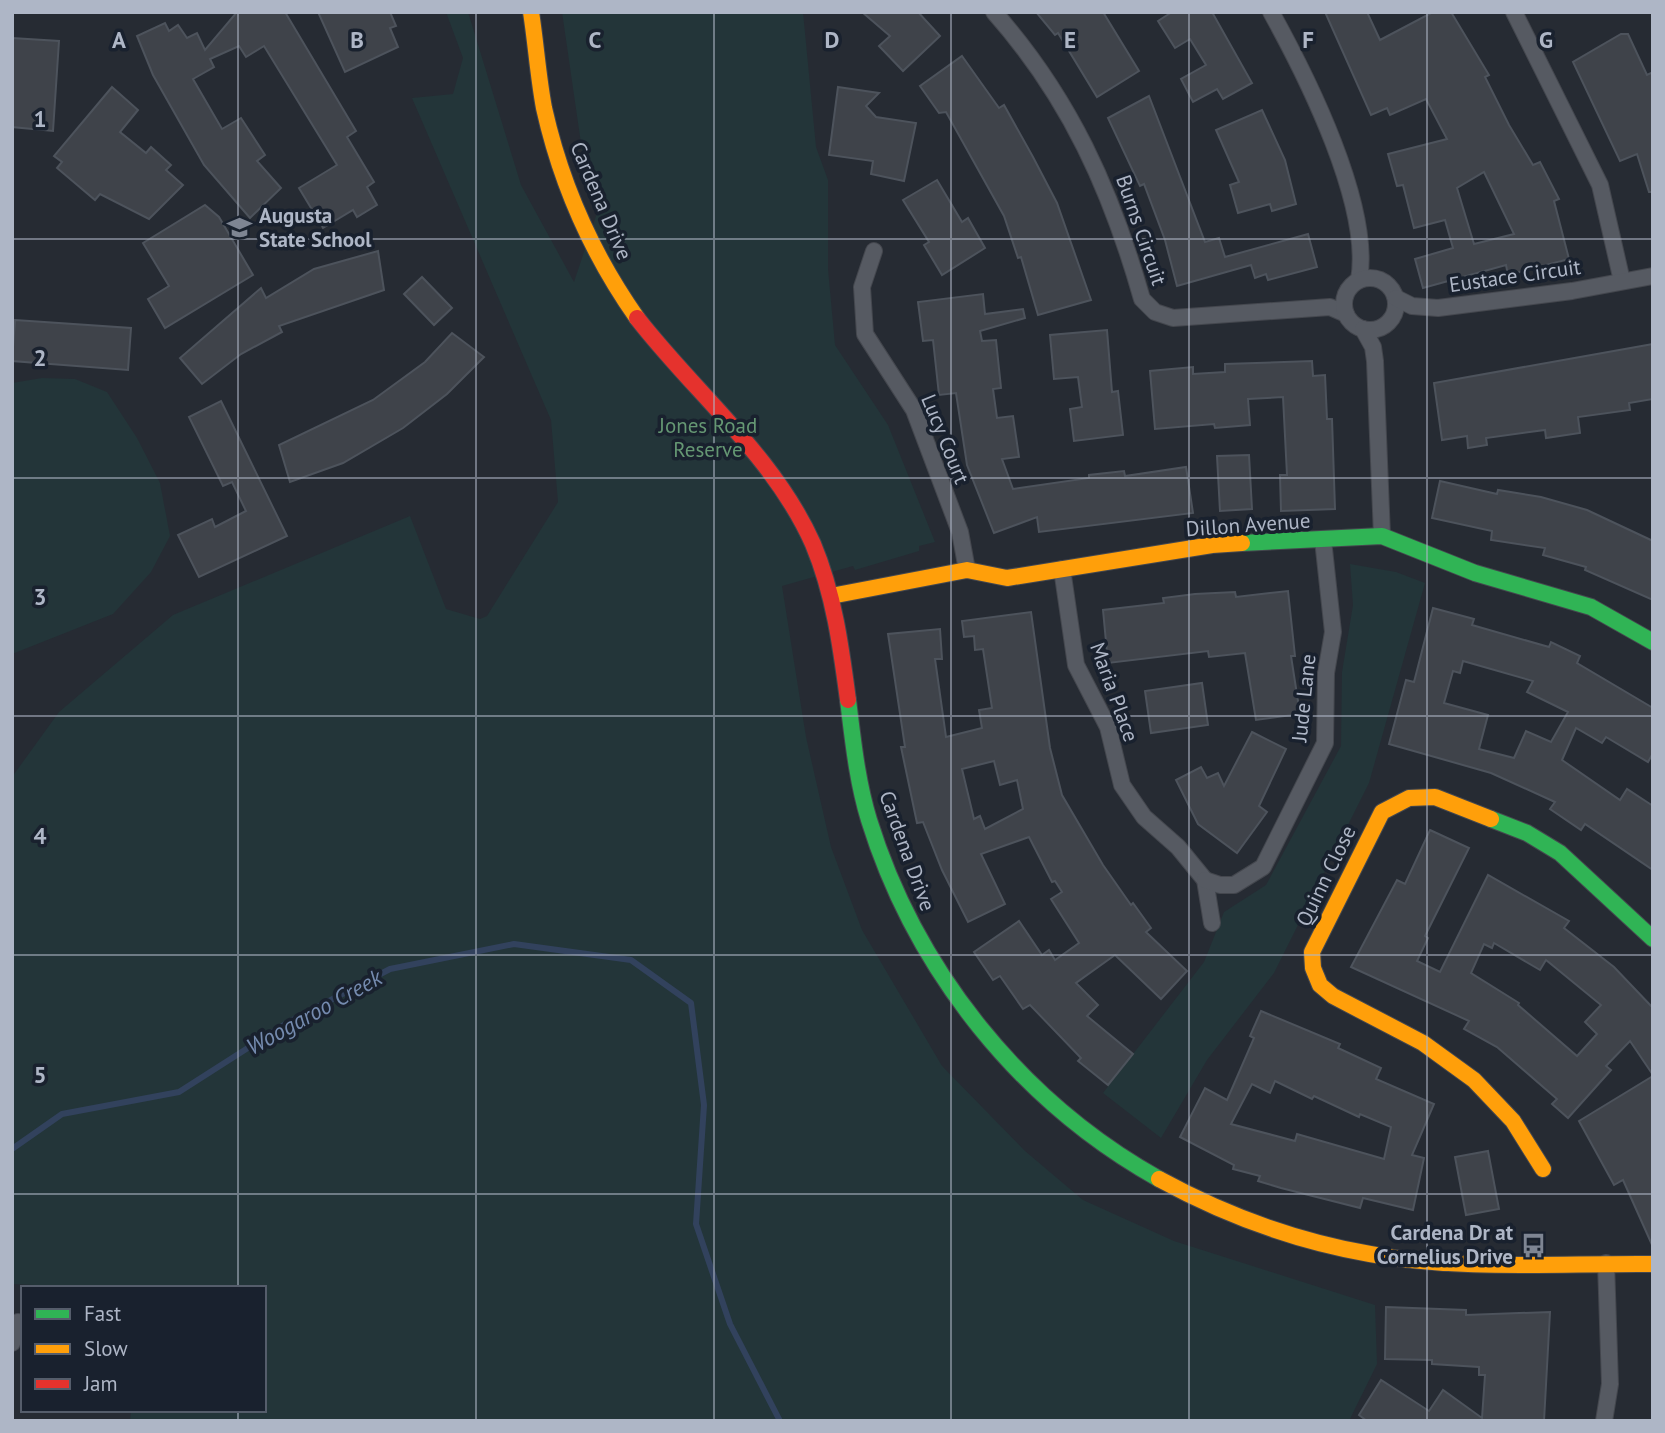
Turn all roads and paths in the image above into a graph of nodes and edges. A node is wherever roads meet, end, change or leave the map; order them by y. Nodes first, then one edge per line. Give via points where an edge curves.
1 (531, 12) edge
2 (994, 12) edge
3 (1271, 12) edge
4 (1514, 12) edge
5 (874, 251) dead end
6 (1653, 276) edge
7 (1367, 279) junction
8 (1622, 281) junction
9 (1395, 305) junction
10 (1346, 306) junction
11 (1371, 329) junction
12 (1382, 536) junction
13 (1323, 540) junction
14 (1062, 569) junction
15 (967, 570) junction
16 (831, 596) junction
17 (1653, 642) edge
18 (1205, 880) junction
19 (1212, 923) dead end
20 (1653, 939) edge
21 (1543, 1169) dead end
22 (1605, 1263) junction
23 (1653, 1264) edge
24 (18, 1322) dead end
25 (12, 1343) edge
26 (1604, 1421) edge

1 - 16 street, Cardena Drive via 555,149 599,258 641,322 745,440 792,504 813,544
2 - 10 street, Burns Circuit via 1057,95 1101,176 1142,299 1155,312 1173,318
3 - 7 street via 1304,72 1332,140 1355,214
4 - 8 street via 1600,186
5 - 15 street, Lucy Court via 862,287 865,334 914,410 960,533
6 - 8 street, Eustace Circuit
7 - 9 street via 1388,285
7 - 10 street
8 - 9 street, Eustace Circuit via 1438,308
9 - 11 street
10 - 11 street
11 - 12 street
12 - 13 street, Dillon Avenue
12 - 17 street, Dillon Avenue via 1475,573 1591,607
13 - 14 street, Dillon Avenue via 1212,545
13 - 18 street, Jude Lane via 1333,632 1326,673 1325,743 1264,867 1234,885
14 - 15 street, Dillon Avenue via 1007,578
14 - 18 street, Maria Place via 1076,664 1108,727 1122,785 1144,817 1178,846
15 - 16 street, Dillon Avenue
16 - 22 street, Cardena Drive via 858,774 896,891 956,1000 990,1043 1044,1097 1083,1130 1161,1182 1275,1232 1406,1258
18 - 19 street, Maria Place
20 - 21 street, Quinn Close via 1560,853 1527,833 1435,797 1409,798 1381,812 1312,952 1320,985 1423,1043 1474,1080 1513,1121
22 - 23 street, Cardena Drive
22 - 26 street via 1610,1384
24 - 25 street

